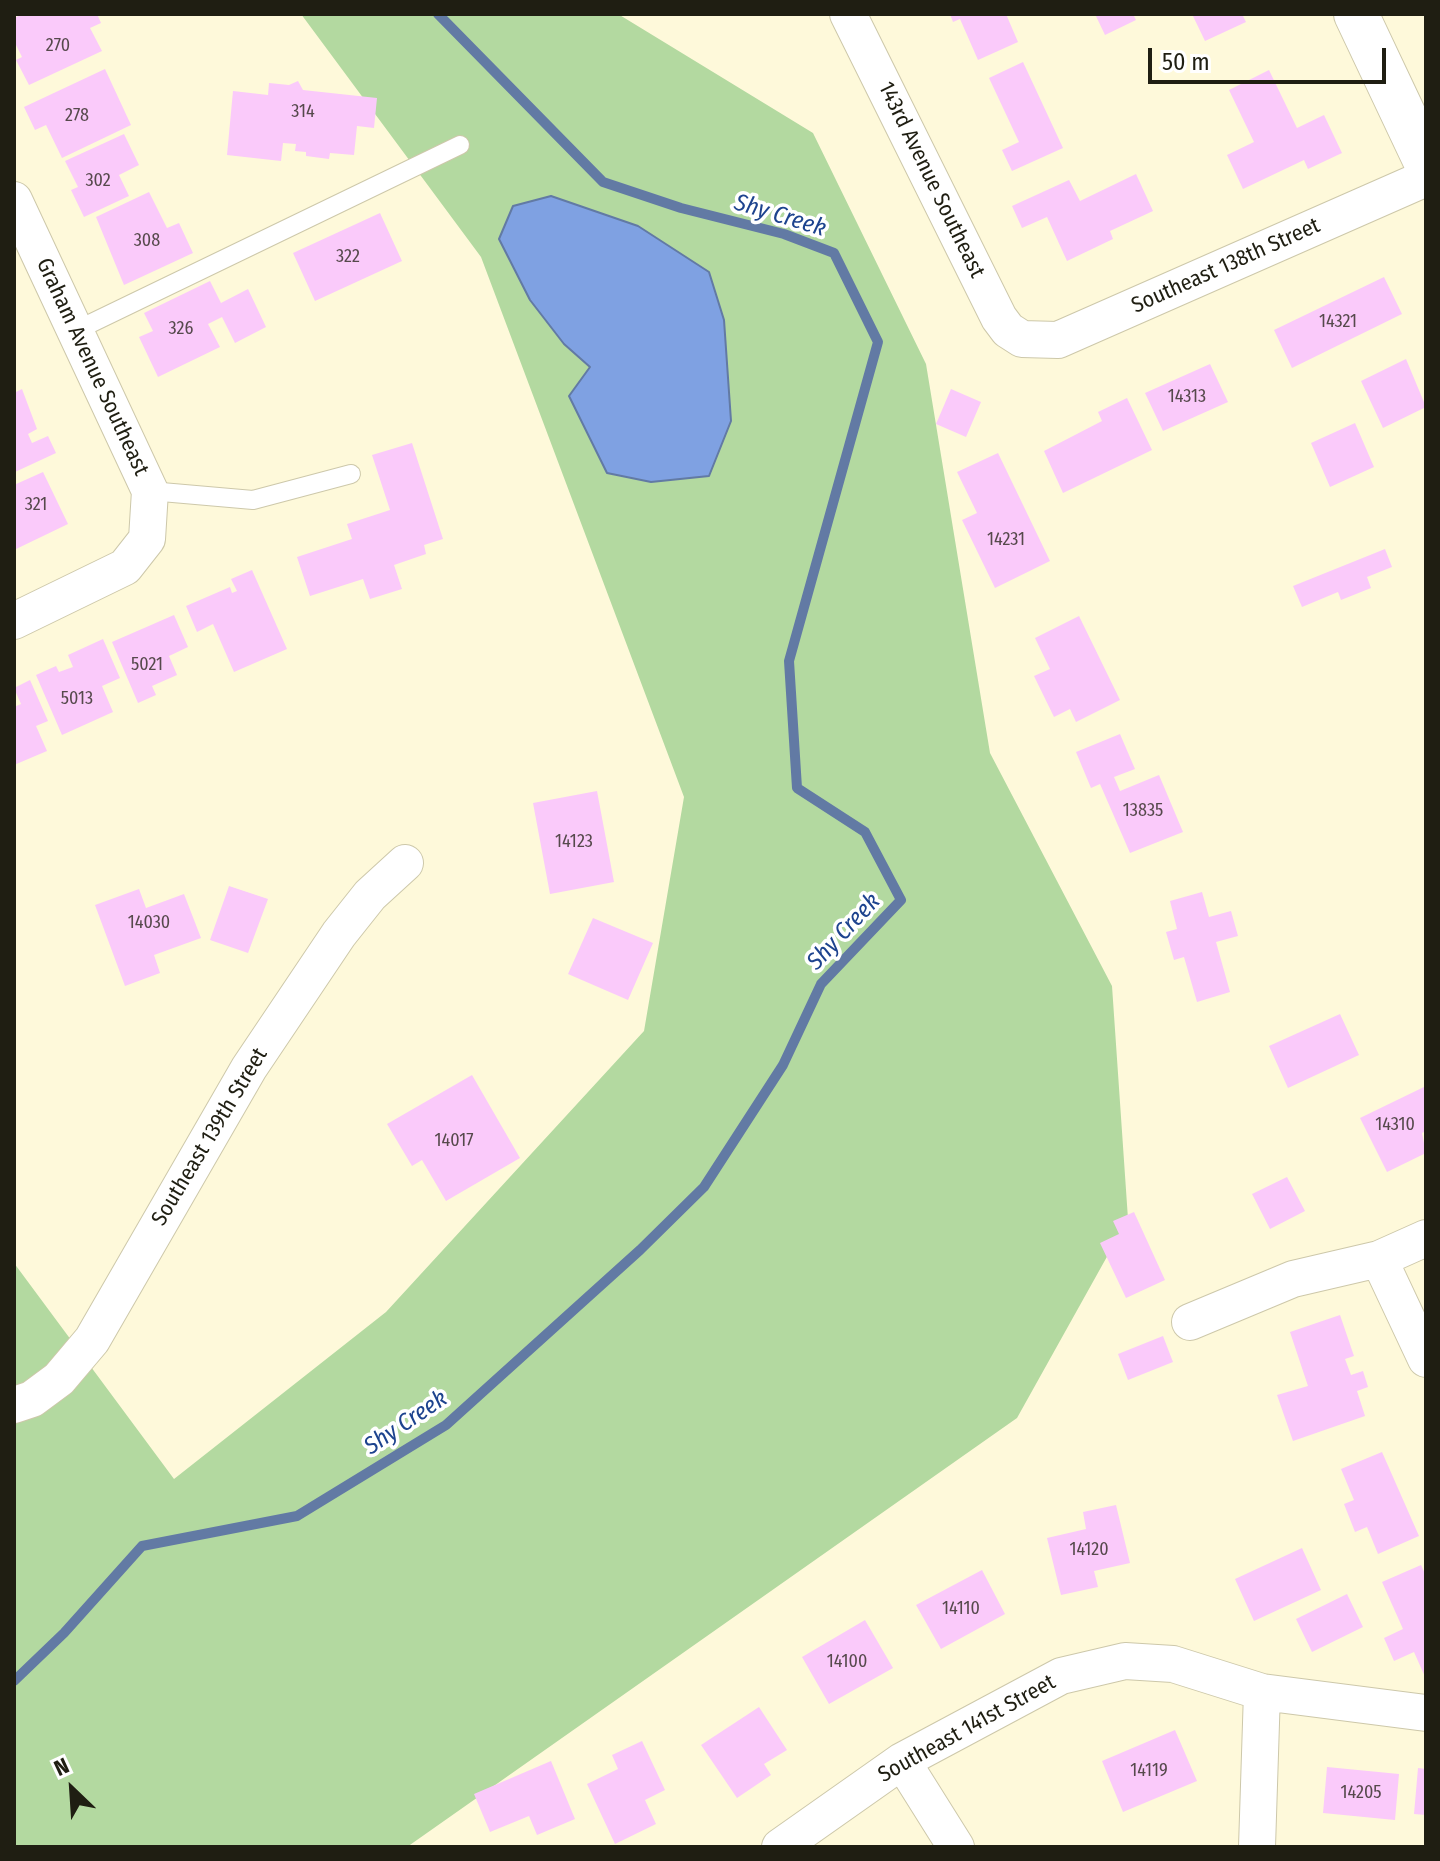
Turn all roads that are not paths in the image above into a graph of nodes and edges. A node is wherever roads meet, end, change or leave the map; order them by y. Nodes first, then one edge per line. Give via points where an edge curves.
1 (848, 14) edge
2 (1356, 14) edge
3 (460, 145) dead end
4 (1426, 162) edge
5 (1426, 178) edge
6 (14, 200) edge
7 (75, 331) junction
8 (1022, 339) joint
9 (351, 474) dead end
10 (150, 491) junction
11 (14, 621) edge
12 (405, 863) dead end
13 (1426, 1238) edge
14 (1379, 1259) junction
15 (1190, 1322) dead end
16 (1426, 1359) edge
17 (14, 1405) edge
18 (1262, 1692) junction
19 (1426, 1713) edge
20 (902, 1761) junction
21 (780, 1847) edge
22 (956, 1847) edge
23 (1257, 1847) edge

1 - 8 street, 143rd Avenue Southeast via 999,318
2 - 4 street
3 - 7 lane
5 - 8 street, Southeast 138th Street via 1058,340
6 - 7 street, Graham Avenue Southeast
7 - 10 street, Graham Avenue Southeast
9 - 10 lane via 253,500
10 - 11 street via 147,539 125,567
12 - 17 street, Southeast 139th Street via 339,934 249,1068 92,1340 59,1379
13 - 14 street
14 - 15 street via 1293,1279
14 - 16 street
18 - 19 street
18 - 20 street, Southeast 141st Street via 1173,1664 1125,1661 1061,1676
18 - 23 street
20 - 21 street, Southeast 141st Street
20 - 22 street

